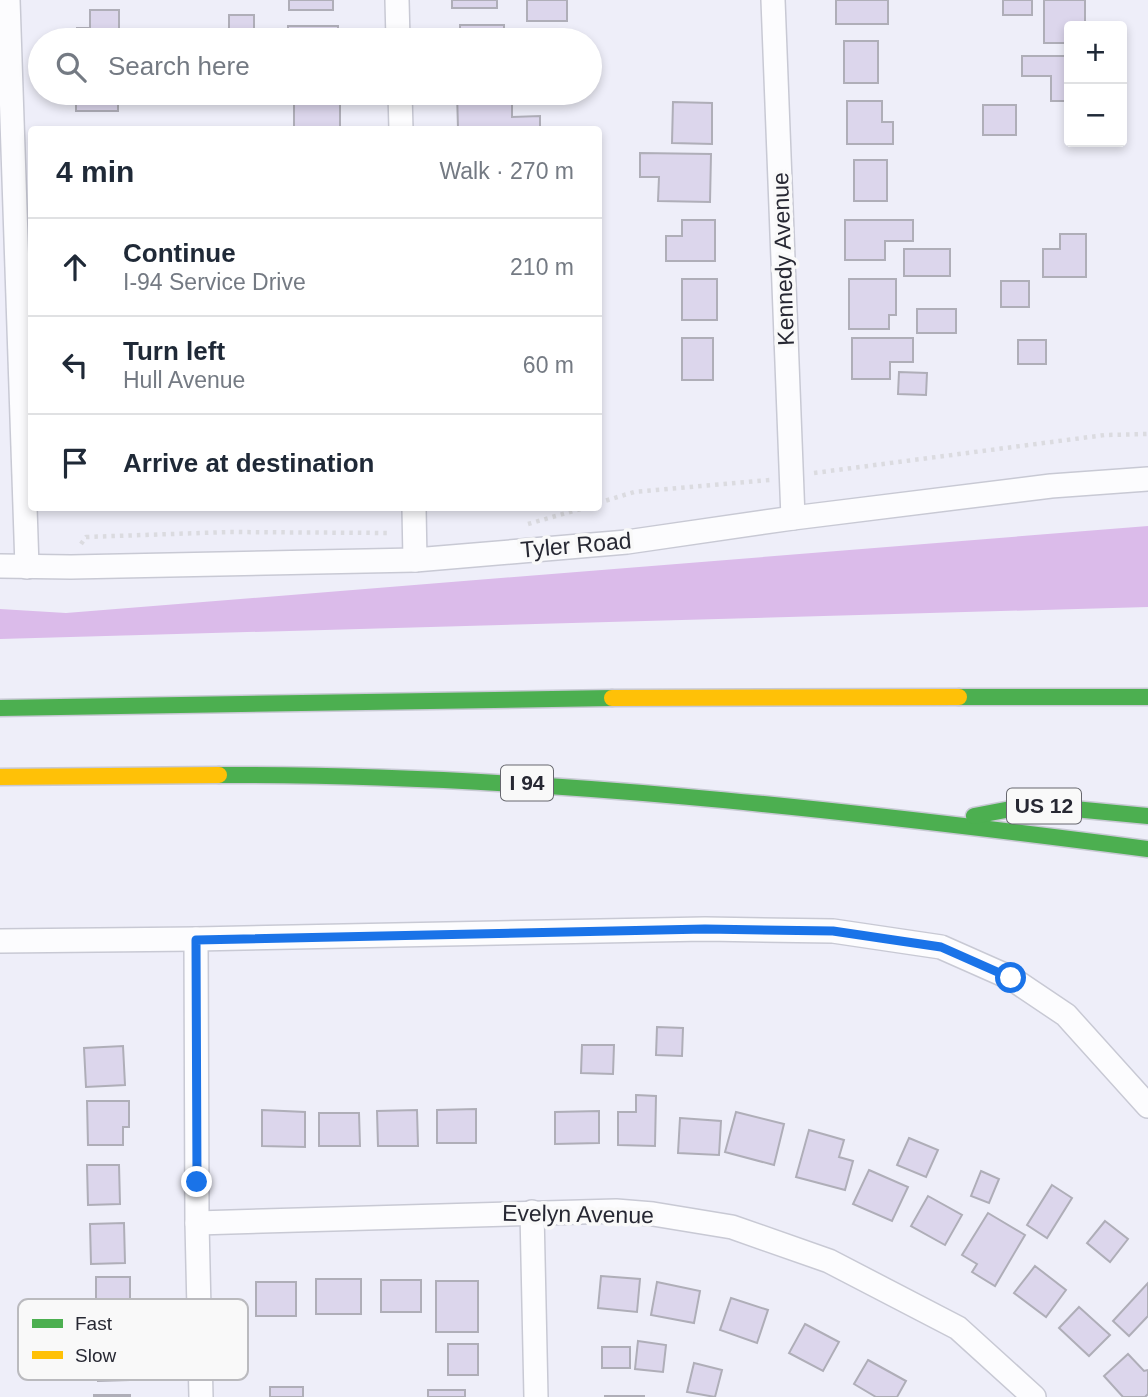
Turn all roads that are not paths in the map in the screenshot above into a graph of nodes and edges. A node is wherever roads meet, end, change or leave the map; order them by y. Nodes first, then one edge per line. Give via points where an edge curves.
1 (8, 0) edge
2 (397, 0) edge
3 (773, 0) edge
4 (398, 28) edge
5 (400, 105) edge
6 (401, 126) edge
7 (1148, 479) edge
8 (414, 511) edge
9 (793, 518) junction
10 (415, 560) junction
11 (0, 566) edge
12 (27, 567) junction
13 (1148, 697) edge
14 (0, 708) edge
15 (0, 777) edge
16 (1148, 816) edge
17 (941, 823) junction
18 (1148, 849) edge
19 (196, 940) junction
20 (0, 941) edge
21 (1148, 1106) edge
22 (532, 1212) junction
23 (197, 1223) junction
24 (199, 1299) edge
25 (536, 1397) edge
26 (1034, 1397) edge

1 - 12 street
2 - 4 street
3 - 9 street, Kennedy Avenue
5 - 6 street
7 - 9 street, Tyler Road via 1051,486
8 - 10 street
9 - 10 street, Tyler Road via 627,542
10 - 12 street, Tyler Road
11 - 12 street, Tyler Road
13 - 14 highway via 736,696
15 - 17 highway, I 94 via 214,774 492,781
16 - 17 highway, US 12 via 1032,805
17 - 18 highway, I 94
19 - 20 street
19 - 21 street via 705,929 833,931 941,947 1011,978 1066,1015
19 - 23 street
22 - 23 street, Evelyn Avenue
22 - 25 street
22 - 26 street, Evelyn Avenue via 616,1211 732,1227 829,1261 958,1328
23 - 24 street

